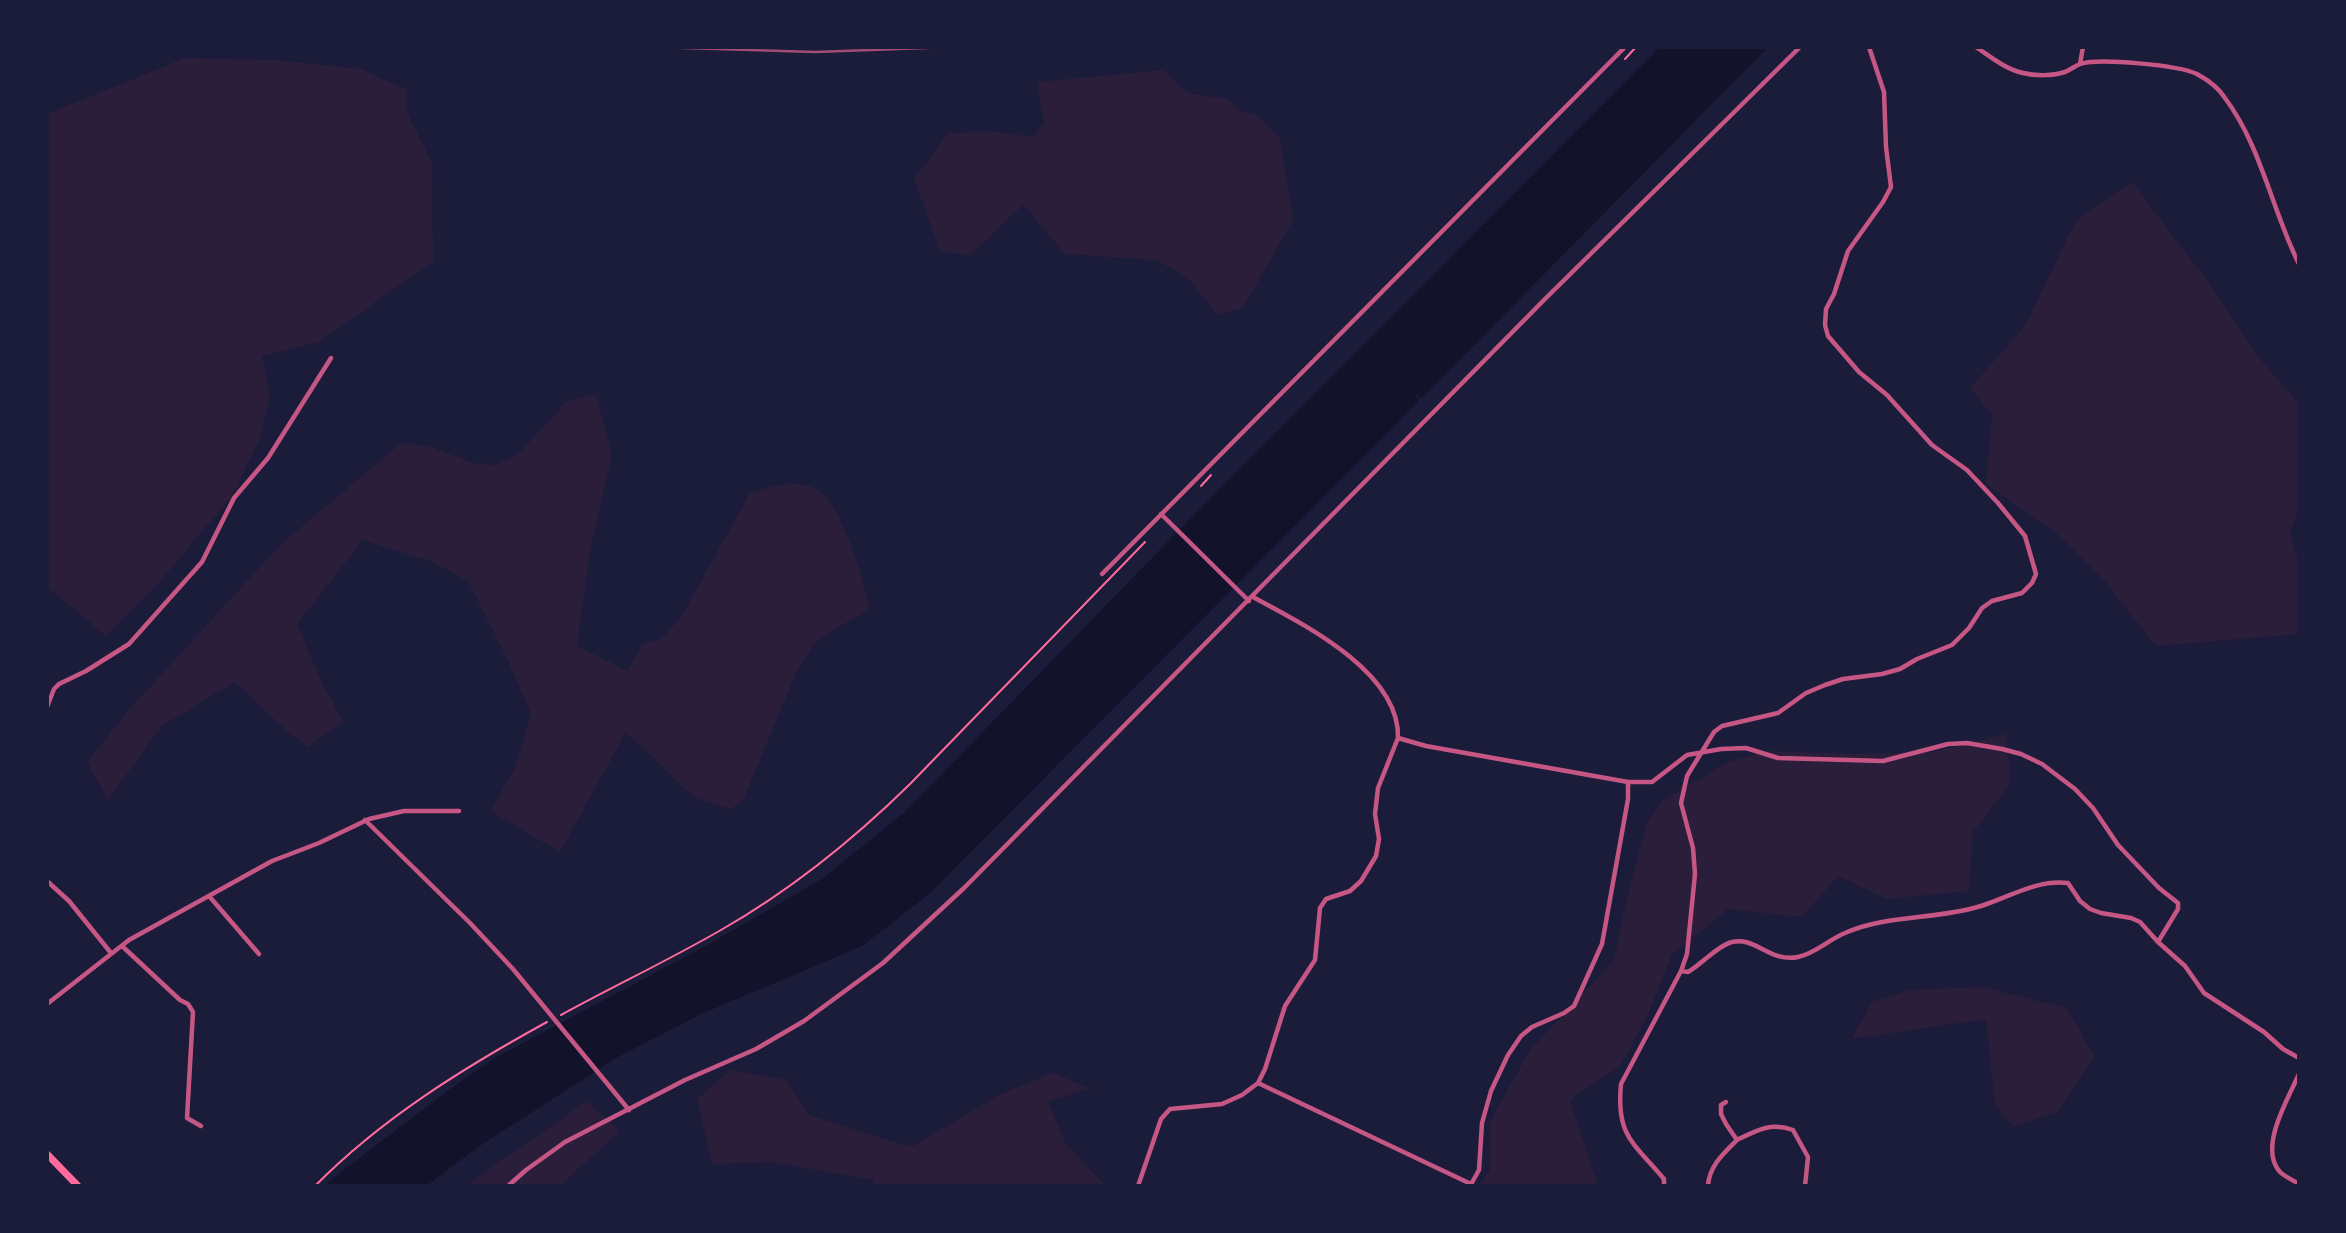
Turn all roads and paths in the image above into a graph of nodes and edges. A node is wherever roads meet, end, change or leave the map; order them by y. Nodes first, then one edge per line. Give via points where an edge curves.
1 (1625, 47) edge
2 (1636, 47) edge
3 (1800, 47) edge
4 (1869, 47) edge
5 (1976, 47) edge
6 (2083, 47) edge
7 (2080, 64) junction
8 (1619, 65) dead end
9 (2299, 264) edge
10 (331, 358) dead end
11 (1216, 471) dead end
12 (1196, 490) dead end
13 (1161, 514) junction
14 (1149, 538) dead end
15 (1102, 574) dead end
16 (1251, 599) junction
17 (47, 707) edge
18 (1398, 738) junction
19 (1701, 751) junction
20 (1628, 782) junction
21 (459, 811) dead end
22 (366, 820) junction
23 (47, 881) edge
24 (209, 897) junction
25 (2158, 942) junction
26 (122, 946) junction
27 (111, 953) junction
28 (259, 954) dead end
29 (1681, 971) junction
30 (47, 1004) edge
31 (560, 1015) dead end
32 (549, 1021) dead end
33 (2299, 1058) edge
34 (2299, 1074) edge
35 (1258, 1083) junction
36 (1726, 1101) dead end
37 (629, 1111) dead end
38 (201, 1126) dead end
39 (1737, 1140) junction
40 (47, 1154) edge
41 (2299, 1184) edge
42 (1470, 1185) edge
43 (78, 1186) edge
44 (316, 1186) edge
45 (508, 1186) edge
46 (1138, 1186) edge
47 (1664, 1186) edge
48 (1708, 1186) edge
49 (1805, 1186) edge

1 - 13 street
2 - 8 path
3 - 16 street
4 - 19 street via 1884,92 1891,187 1848,251 1826,309 1828,336 1932,445 1967,470 1998,503 2025,536 2036,574 2022,593 1982,608 1952,645 1900,669 1825,685 1778,713 1722,726
5 - 7 street via 2024,73 2066,72
6 - 7 street
7 - 9 street via 2166,66 2214,84 2260,165
10 - 17 street via 268,458 234,498 202,562 129,644 59,684
11 - 12 path
13 - 15 street
13 - 16 street
14 - 31 path via 877,817 819,865 723,929
16 - 18 street via 1307,627 1355,662 1385,695
16 - 45 street via 964,888 883,963 792,1028 565,1142
18 - 20 street
18 - 35 street via 1378,788 1376,856 1361,881 1350,891 1326,899 1320,908 1315,960 1285,1006
19 - 20 street via 1687,755 1652,782
19 - 25 street via 1746,748 1778,758 1883,761 1967,743 2021,754 2074,789 2118,845 2178,903
19 - 29 street via 1687,776 1681,803 1695,874 1688,954
20 - 42 street via 1602,944 1574,1006 1532,1027 1508,1055 1491,1091 1482,1123 1479,1170
21 - 22 street via 404,811
22 - 24 street via 253,869
22 - 37 street via 513,969
23 - 27 street
24 - 26 street
24 - 28 street
25 - 29 street via 2140,922 2090,909 2068,883 2058,882 1980,906 1869,925 1796,957 1778,957 1735,941 1688,972
25 - 33 street via 2185,966 2204,993
26 - 27 street
26 - 38 street via 192,1012 187,1118
27 - 30 street
29 - 47 street via 1621,1084 1619,1104 1627,1136 1664,1179
32 - 44 path via 397,1116
34 - 41 street via 2272,1136 2279,1171
35 - 42 street
35 - 46 street via 1222,1104 1170,1109 1161,1119
36 - 39 street via 1721,1114
39 - 48 street via 1712,1169
39 - 49 street via 1766,1126 1793,1130 1808,1157
40 - 43 main road

